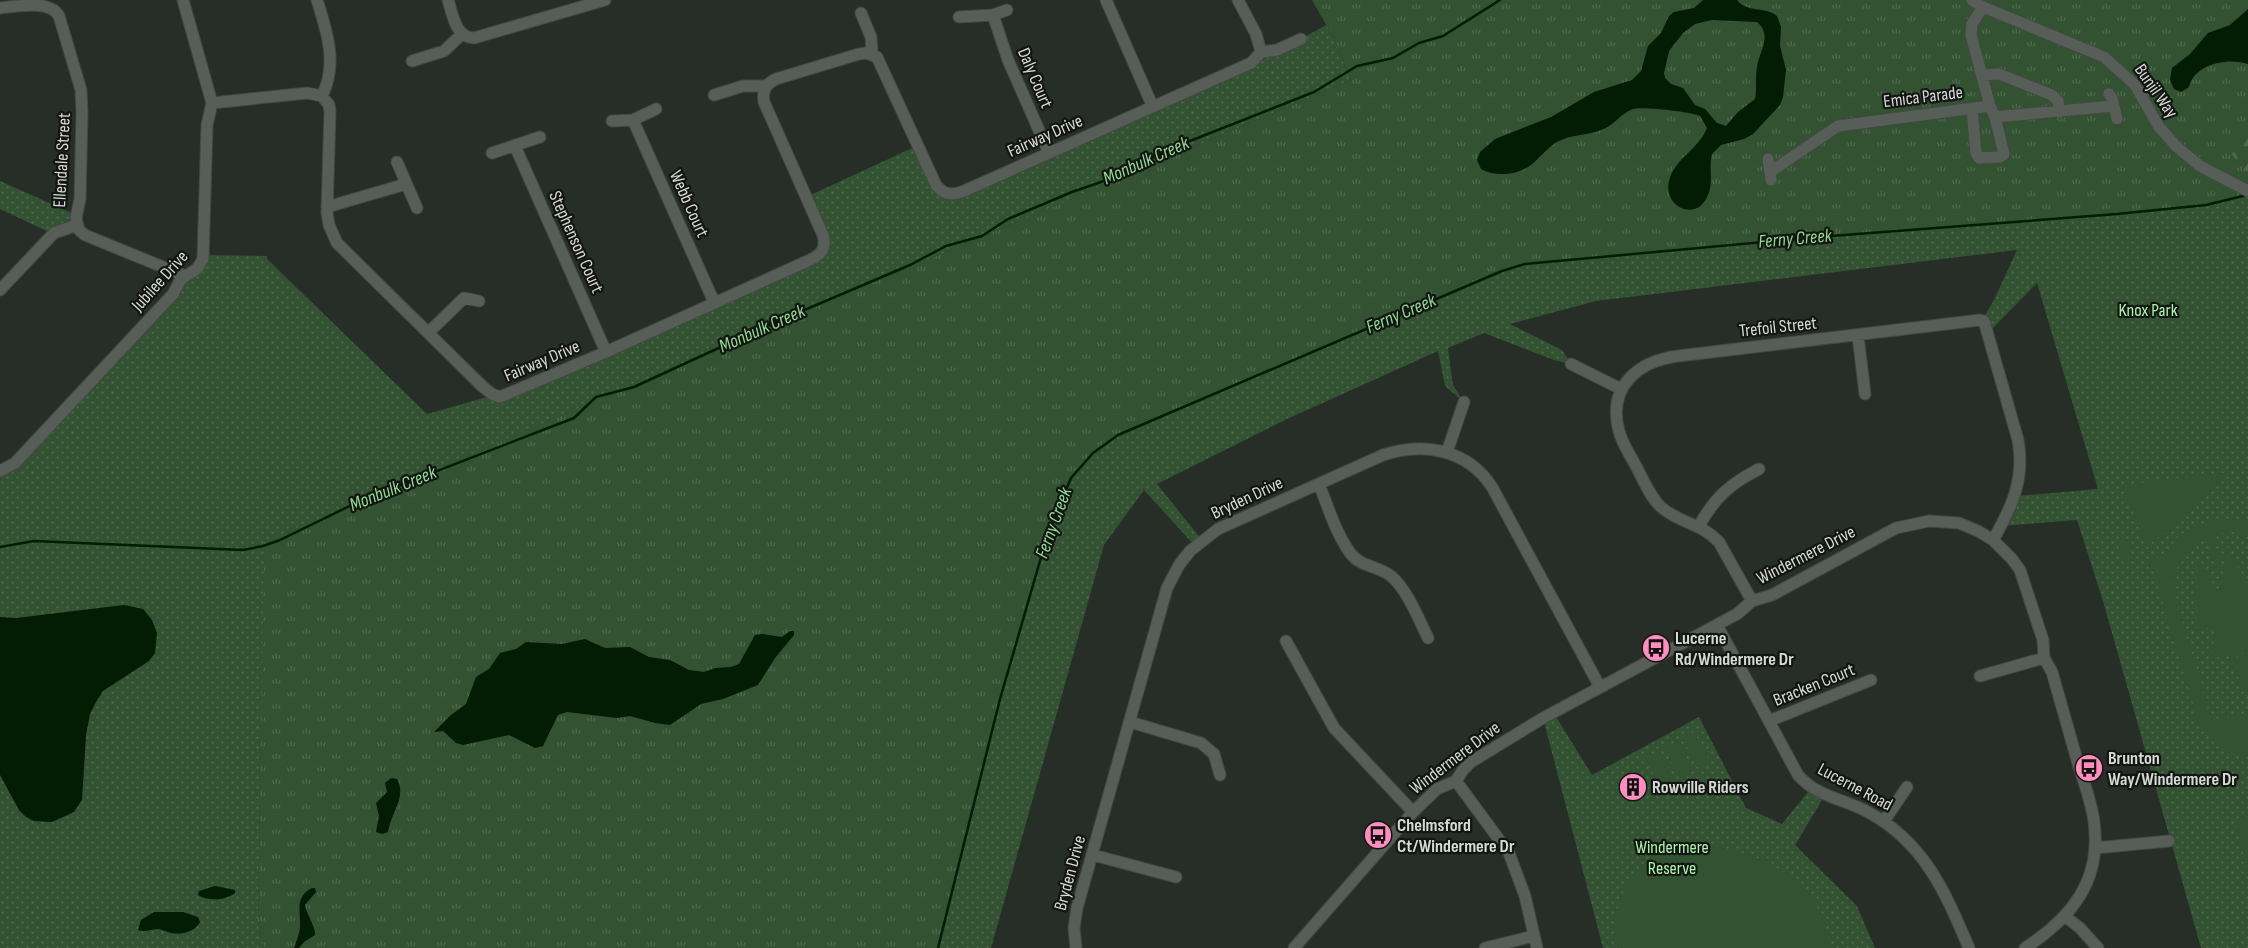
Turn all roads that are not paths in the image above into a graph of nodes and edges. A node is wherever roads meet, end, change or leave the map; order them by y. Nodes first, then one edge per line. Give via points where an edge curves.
1 (183, 0) edge
2 (317, 0) edge
3 (448, 0) edge
4 (605, 0) edge
5 (1106, 0) edge
6 (1238, 0) edge
7 (1972, 0) edge
8 (1983, 7) junction
9 (0, 8) edge
10 (1007, 10) dead end
11 (860, 13) dead end
12 (993, 15) junction
13 (959, 17) dead end
14 (462, 34) junction
15 (1301, 39) dead end
16 (1261, 52) junction
17 (872, 54) junction
18 (412, 61) dead end
19 (1982, 75) junction
20 (766, 86) junction
21 (2109, 94) dead end
22 (714, 95) dead end
23 (322, 96) junction
24 (212, 102) junction
25 (2114, 106) junction
26 (1153, 107) junction
27 (656, 109) dead end
28 (1972, 109) junction
29 (1992, 111) junction
30 (2060, 112) junction
31 (2117, 119) dead end
32 (633, 120) junction
33 (612, 121) dead end
34 (540, 137) dead end
35 (515, 146) junction
36 (492, 153) dead end
37 (1049, 153) junction
38 (1768, 159) dead end
39 (397, 162) dead end
40 (406, 184) junction
41 (2248, 191) edge
42 (327, 207) junction
43 (417, 208) dead end
44 (77, 225) junction
45 (185, 276) junction
46 (0, 290) edge
47 (479, 301) dead end
48 (714, 302) junction
49 (428, 333) junction
50 (1858, 336) junction
51 (606, 352) junction
52 (1571, 364) dead end
53 (1621, 389) junction
54 (1866, 394) dead end
55 (1464, 402) dead end
56 (1447, 452) junction
57 (1759, 469) dead end
58 (0, 471) edge
59 (1318, 484) junction
60 (1699, 526) junction
61 (1993, 540) junction
62 (1752, 601) junction
63 (1717, 625) junction
64 (1428, 638) dead end
65 (1286, 642) dead end
66 (2044, 658) junction
67 (1980, 676) dead end
68 (1871, 680) dead end
69 (1600, 687) junction
70 (1770, 721) junction
71 (1130, 722) junction
72 (1220, 775) dead end
73 (1456, 781) junction
74 (1907, 787) dead end
75 (1413, 812) junction
76 (1884, 821) junction
77 (2169, 841) dead end
78 (2095, 848) junction
79 (1093, 855) junction
80 (1176, 877) dead end
81 (2066, 917) junction
82 (1534, 936) junction
83 (1076, 948) edge
84 (1294, 948) edge
85 (1485, 948) edge
86 (1537, 948) edge
87 (1969, 948) edge
88 (2025, 948) edge
89 (2098, 948) edge

1 - 24 street, Jubilee Drive
2 - 23 street via 327,36 331,75
3 - 14 street via 456,26
4 - 14 street via 477,38
5 - 26 street
6 - 16 street via 1256,34
7 - 8 street, Bunjil Way
8 - 19 street, Emica Parade via 1971,30
8 - 41 street, Bunjil Way via 2112,62 2135,85 2159,126 2177,146 2200,166
9 - 44 street, Ellendale Street via 58,6 82,98
10 - 12 street
11 - 17 street, Fairway Drive via 871,37
12 - 13 street
12 - 37 street, Daly Court via 1008,60
14 - 18 street via 444,51
15 - 16 street, Fairway Drive via 1277,50
16 - 26 street, Fairway Drive via 1251,63
17 - 20 street via 859,54 776,79
17 - 37 street, Fairway Drive via 880,62 942,192 964,191
19 - 29 street, Emica Parade
19 - 30 street via 1999,74 2052,95 2058,101
20 - 22 street via 743,86
20 - 48 street, Fairway Drive via 764,102 823,235 824,248 812,259
21 - 25 street
23 - 24 street via 306,93
23 - 42 street, Fairway Drive via 330,111
24 - 45 street, Jubilee Drive via 207,125 204,255 197,269
25 - 30 street
25 - 31 street
26 - 37 street, Fairway Drive
27 - 32 street
28 - 29 street, Emica Parade
28 - 29 street via 1977,156 1982,158 2000,157 2004,152
28 - 38 street, Emica Parade via 1838,126 1771,176
29 - 30 street
32 - 33 street
32 - 48 street, Webb Court
34 - 35 street
35 - 36 street
35 - 51 street, Stephenson Court
39 - 40 street
40 - 42 street
40 - 43 street
42 - 49 street, Fairway Drive via 329,225 337,243
44 - 45 street, Ellendale Street via 85,235
44 - 46 street via 54,233
45 - 58 street, Jubilee Drive via 169,298 19,459
47 - 49 street via 463,293
48 - 51 street, Fairway Drive
49 - 51 street, Fairway Drive via 490,393 500,397
50 - 53 street, Trefoil Street via 1661,359 1644,366
50 - 54 street
50 - 61 street, Trefoil Street via 1984,321 2018,440 2020,458 2015,500
52 - 53 street
53 - 60 street via 1616,411 1619,431 1650,493 1671,515
55 - 56 street
56 - 59 street, Bryden Drive via 1420,448 1393,452
56 - 69 street, Bryden Drive via 1470,464 1492,487
57 - 60 street via 1723,492
59 - 64 street via 1352,555 1395,580
59 - 71 street, Bryden Drive via 1218,529 1184,558 1168,588
60 - 62 street via 1719,542
61 - 62 street, Windermere Drive via 1949,521 1908,524 1772,595
61 - 66 street, Windermere Drive via 2012,559 2022,575 2043,640
62 - 63 street, Windermere Drive via 1741,612
63 - 69 street, Windermere Drive
63 - 70 street, Lucerne Road
65 - 75 street via 1334,728
66 - 67 street
66 - 78 street, Windermere Drive via 2052,672 2092,809
68 - 70 street, Bracken Court
69 - 73 street, Windermere Drive via 1493,748 1466,767
70 - 76 street, Lucerne Road via 1788,759 1803,780 1818,792
71 - 72 street via 1201,742 1214,754
71 - 79 street, Bryden Drive
73 - 75 street, Windermere Drive via 1437,790
73 - 82 street via 1510,853
74 - 76 street
75 - 84 street, Windermere Drive
76 - 87 street, Lucerne Road via 1909,842 1931,868
77 - 78 street
78 - 81 street, Windermere Drive via 2084,887
79 - 80 street
79 - 83 street, Bryden Drive via 1076,914
81 - 88 street, Windermere Drive
81 - 89 street
82 - 85 street
82 - 86 street

